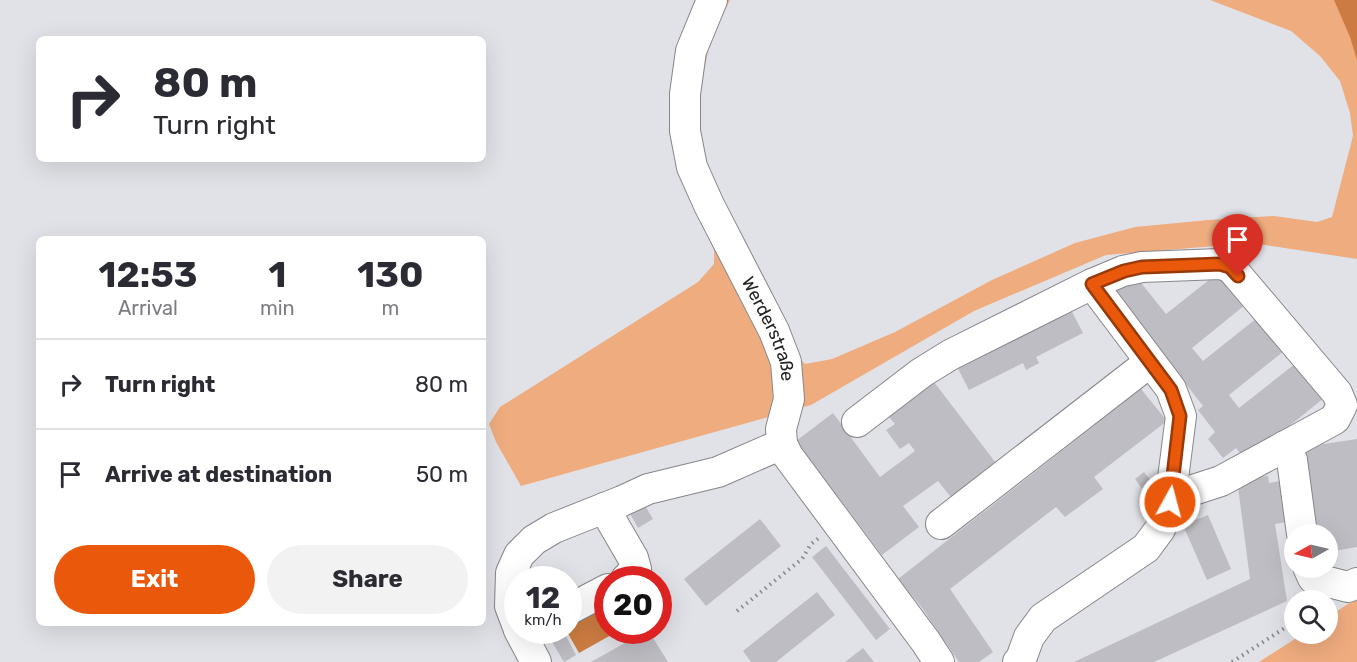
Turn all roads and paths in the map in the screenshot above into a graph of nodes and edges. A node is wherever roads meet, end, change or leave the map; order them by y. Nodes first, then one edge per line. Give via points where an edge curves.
1 (712, 0) edge
2 (1092, 284) junction
3 (1150, 362) junction
4 (1350, 402) edge
5 (857, 422) dead end
6 (782, 444) junction
7 (1285, 447) junction
8 (1172, 493) junction
9 (604, 508) junction
10 (839, 524) junction
11 (941, 524) dead end
12 (1301, 524) edge
13 (514, 566) edge
14 (635, 566) edge
15 (1313, 578) edge
16 (1357, 582) edge
17 (738, 611) dead end
18 (1284, 628) edge
19 (528, 644) edge
20 (536, 662) edge
21 (938, 662) edge
22 (1018, 662) edge
23 (1232, 662) edge

1 - 6 street, Werderstraße via 691,51 685,132 692,167 786,362 789,399 781,429
2 - 3 street
2 - 4 street via 1142,267 1230,267 1336,393
2 - 5 street via 950,355
3 - 8 street via 1171,390 1180,416
3 - 11 street
4 - 7 street via 1335,419
6 - 9 street via 718,472 648,489
6 - 10 street
7 - 8 street via 1221,481 1181,494
7 - 12 street via 1292,460
8 - 22 street via 1160,530 1146,548 1043,618
9 - 13 street via 534,540
9 - 14 street
10 - 17 path via 811,544 802,559
10 - 21 street
15 - 16 street via 1348,587
18 - 23 path
19 - 20 street

